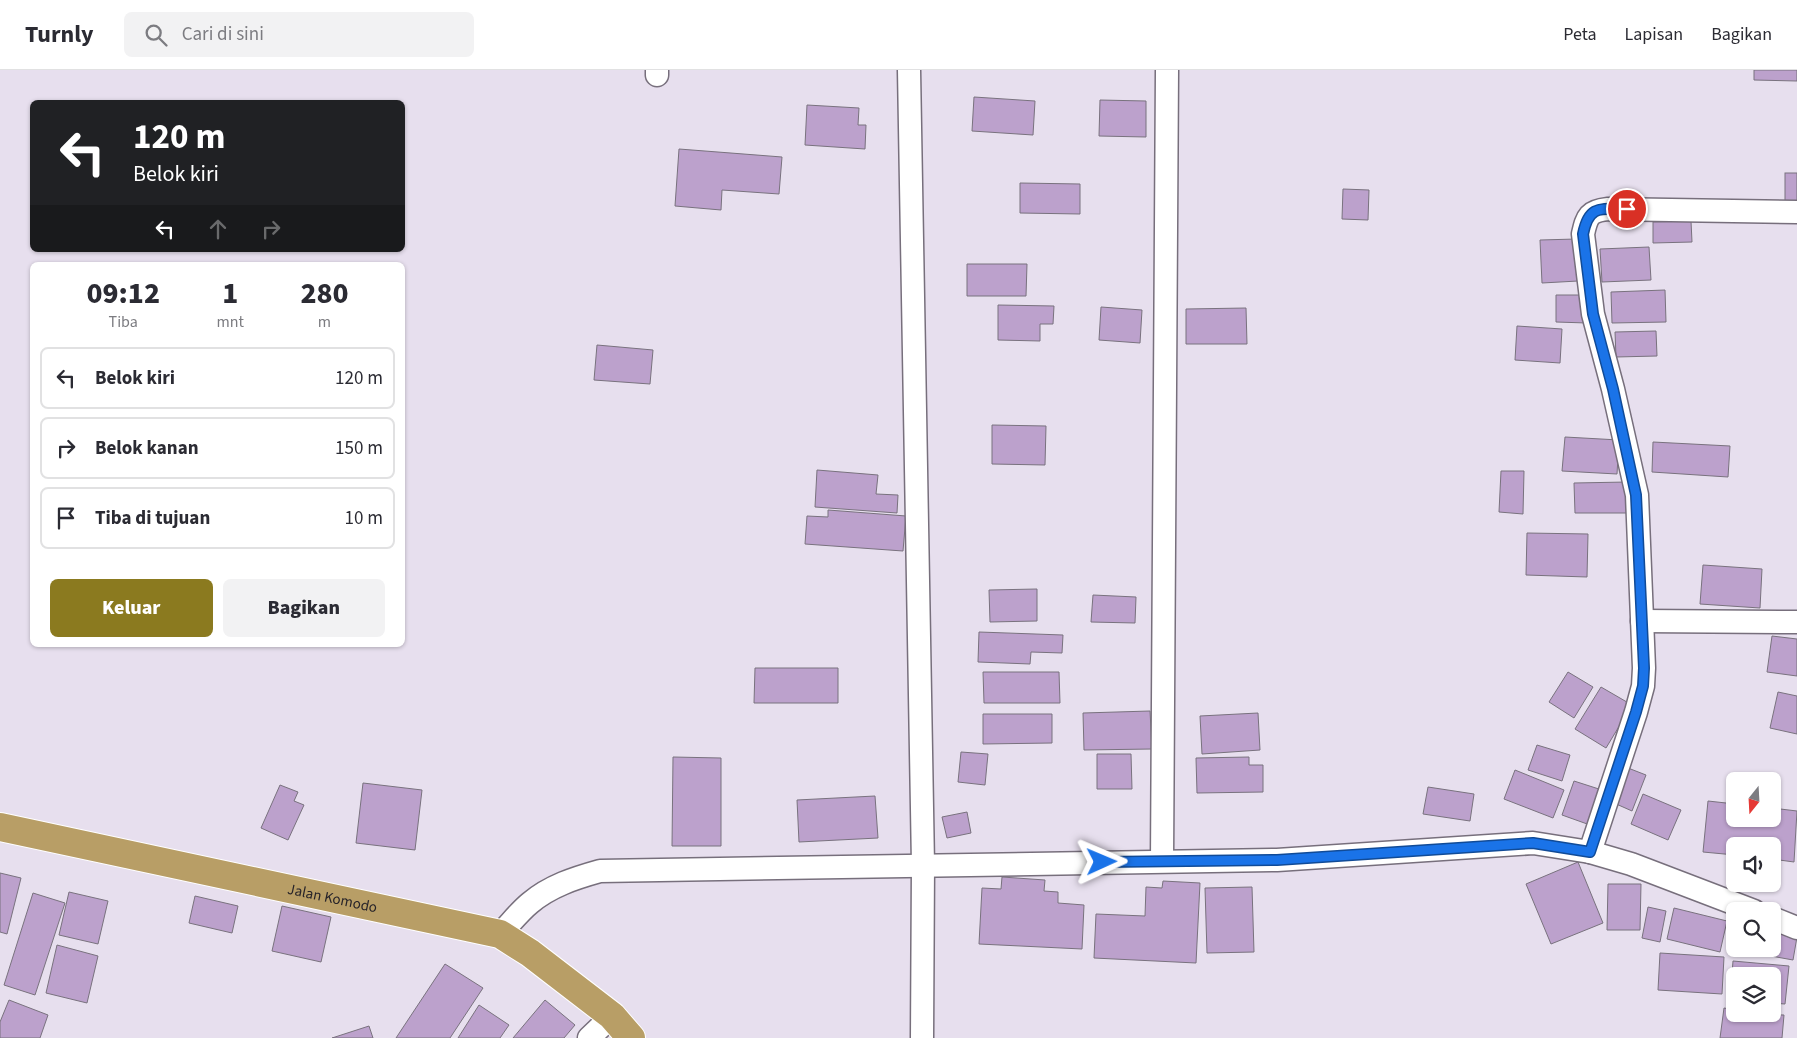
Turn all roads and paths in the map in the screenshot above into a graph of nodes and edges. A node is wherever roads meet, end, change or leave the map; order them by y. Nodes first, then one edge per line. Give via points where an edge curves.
1 (909, 70) edge
2 (1167, 70) edge
3 (1797, 212) edge
4 (1642, 621) junction
5 (1797, 622) edge
6 (0, 827) edge
7 (1590, 852) junction
8 (1162, 862) junction
9 (924, 865) junction
10 (1730, 902) edge
11 (1781, 922) edge
12 (1797, 928) edge
13 (500, 934) junction
14 (612, 1016) junction
15 (589, 1038) edge
16 (631, 1038) edge
17 (922, 1038) edge

1 - 9 street
2 - 8 street
3 - 4 street via 1608,209 1596,210 1586,221 1583,234 1593,314 1636,495
4 - 5 street
4 - 7 street via 1643,686
6 - 13 highway, Jalan Komodo
7 - 8 street via 1533,843 1277,860
7 - 10 street
8 - 9 street
9 - 13 street via 600,871 553,887 530,903
9 - 17 street
11 - 12 street
13 - 14 highway, Jalan Komodo
14 - 15 street
14 - 16 highway, Jalan Komodo

